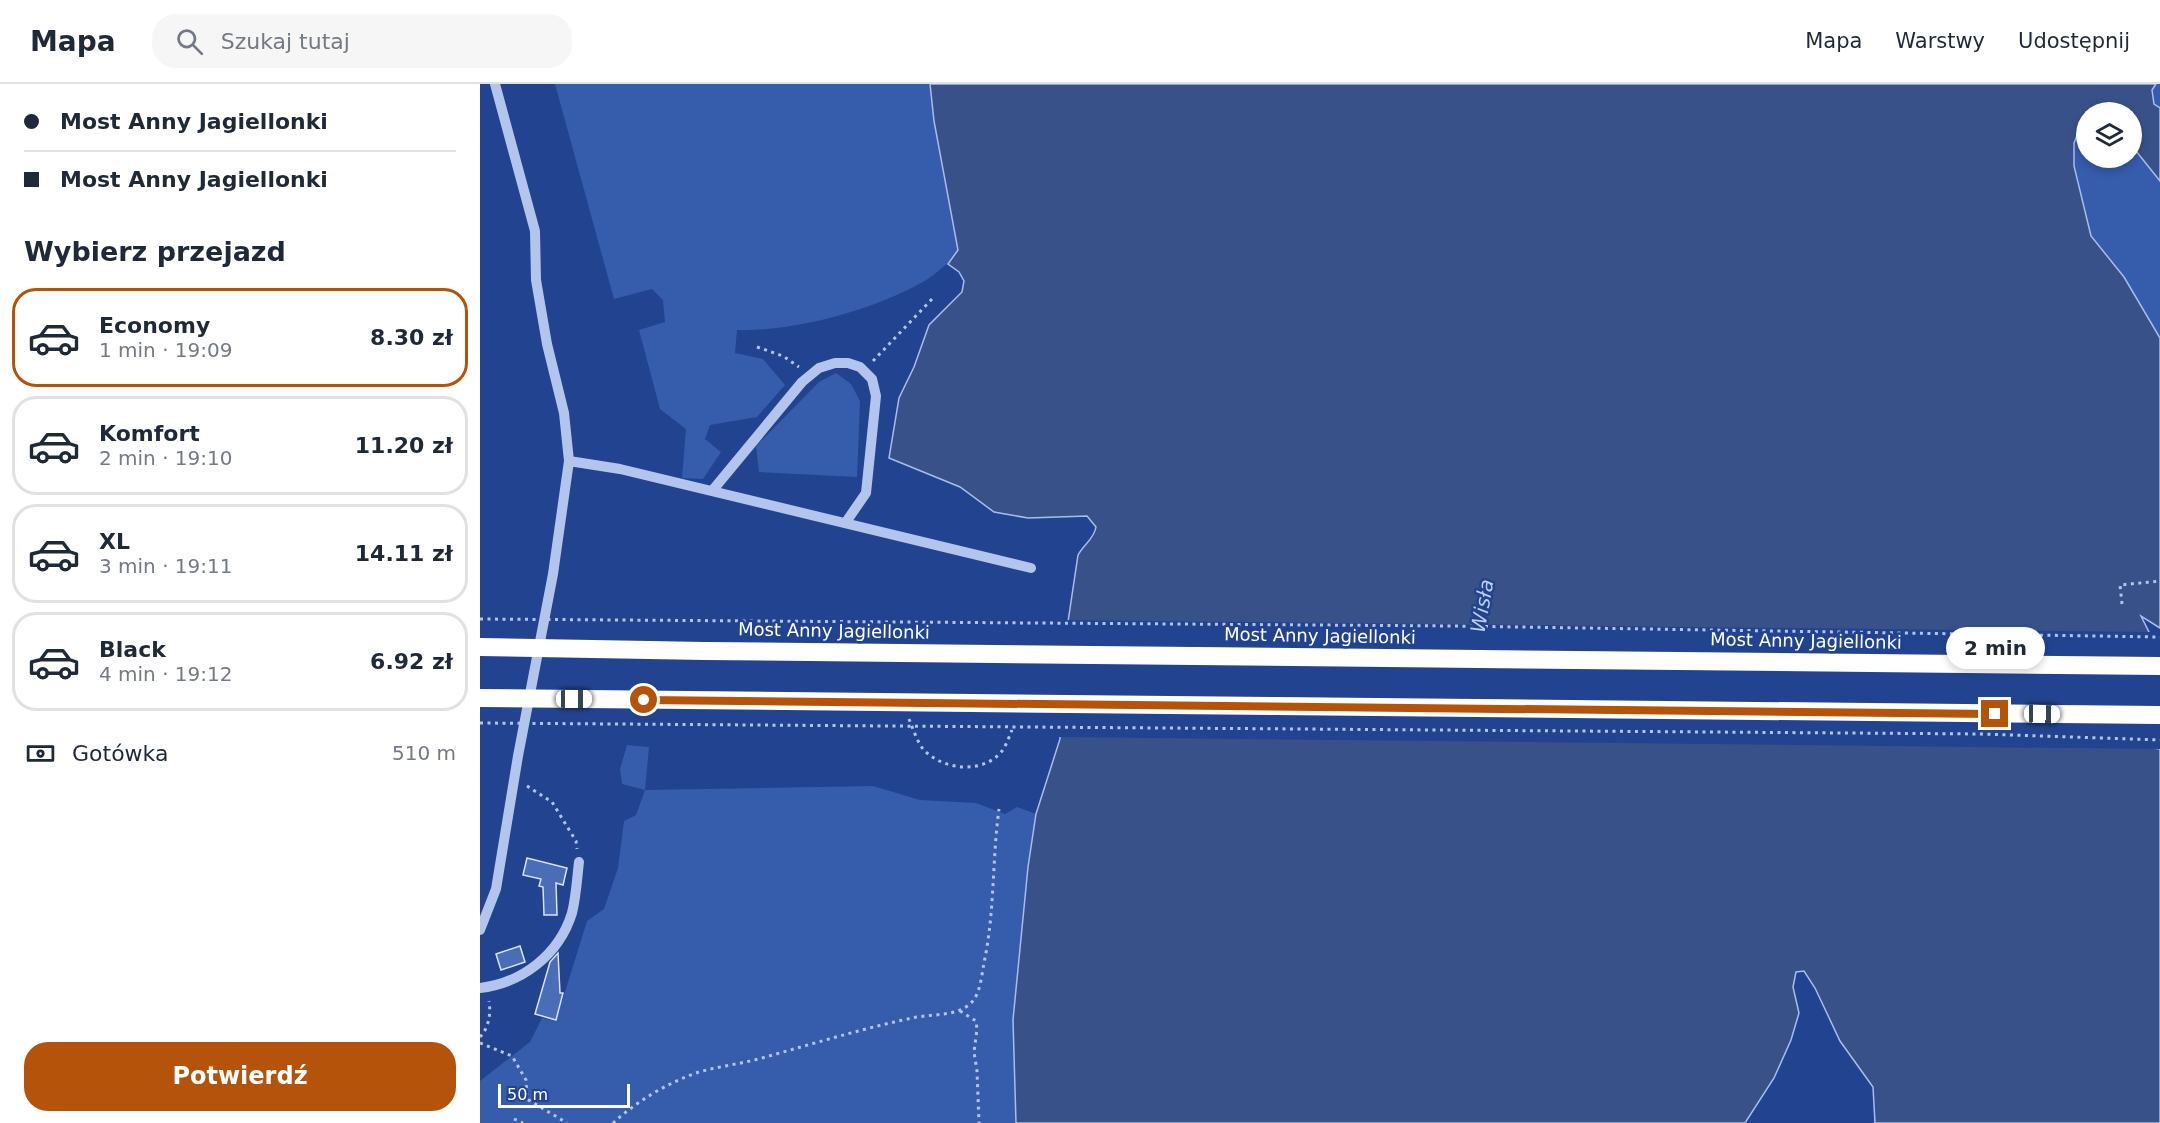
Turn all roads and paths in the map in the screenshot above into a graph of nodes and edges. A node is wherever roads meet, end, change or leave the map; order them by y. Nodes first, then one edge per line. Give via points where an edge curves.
1 (495, 84) edge
2 (932, 299) dead end
3 (757, 347) dead end
4 (864, 371) junction
5 (811, 375) junction
6 (569, 461) junction
7 (712, 491) junction
8 (846, 522) junction
9 (1031, 568) dead end
10 (2160, 581) edge
11 (2122, 604) dead end
12 (480, 619) edge
13 (2160, 637) edge
14 (480, 647) edge
15 (2160, 666) edge
16 (480, 698) edge
17 (906, 712) dead end
18 (2160, 715) edge
19 (480, 723) edge
20 (1012, 730) dead end
21 (2160, 740) edge
22 (514, 779) junction
23 (999, 809) dead end
24 (579, 862) joint
25 (480, 930) edge
26 (483, 988) edge
27 (960, 1011) junction
28 (480, 1037) edge
29 (480, 1043) edge
30 (514, 1119) dead end
31 (523, 1123) edge
32 (567, 1123) edge
33 (614, 1123) edge
34 (979, 1123) edge

1 - 6 lane via 535,231 536,280 564,412
2 - 4 path
3 - 5 path via 783,356
4 - 5 lane via 848,363 835,363
4 - 8 lane via 872,380 876,396 866,493
5 - 7 lane
6 - 7 lane
6 - 22 lane via 553,574
7 - 8 lane
8 - 9 lane
10 - 11 path via 2120,585
12 - 13 path, bridge via 1454,626
14 - 15 highway, Most Anny Jagiellonki, bridge
16 - 18 highway, bridge
17 - 20 path via 922,747 934,759 949,765 978,767 992,761 1003,750
19 - 21 path, bridge via 1983,734
22 - 24 path via 552,802 576,842
22 - 25 lane via 496,889
23 - 27 path via 987,949 977,993 967,1008
24 - 26 lane via 572,913 546,957 511,982
26 - 28 path via 491,1013
27 - 33 path via 850,1032 700,1072 655,1093
27 - 34 path via 976,1021
29 - 32 path via 512,1056 526,1080 527,1099
30 - 31 path

